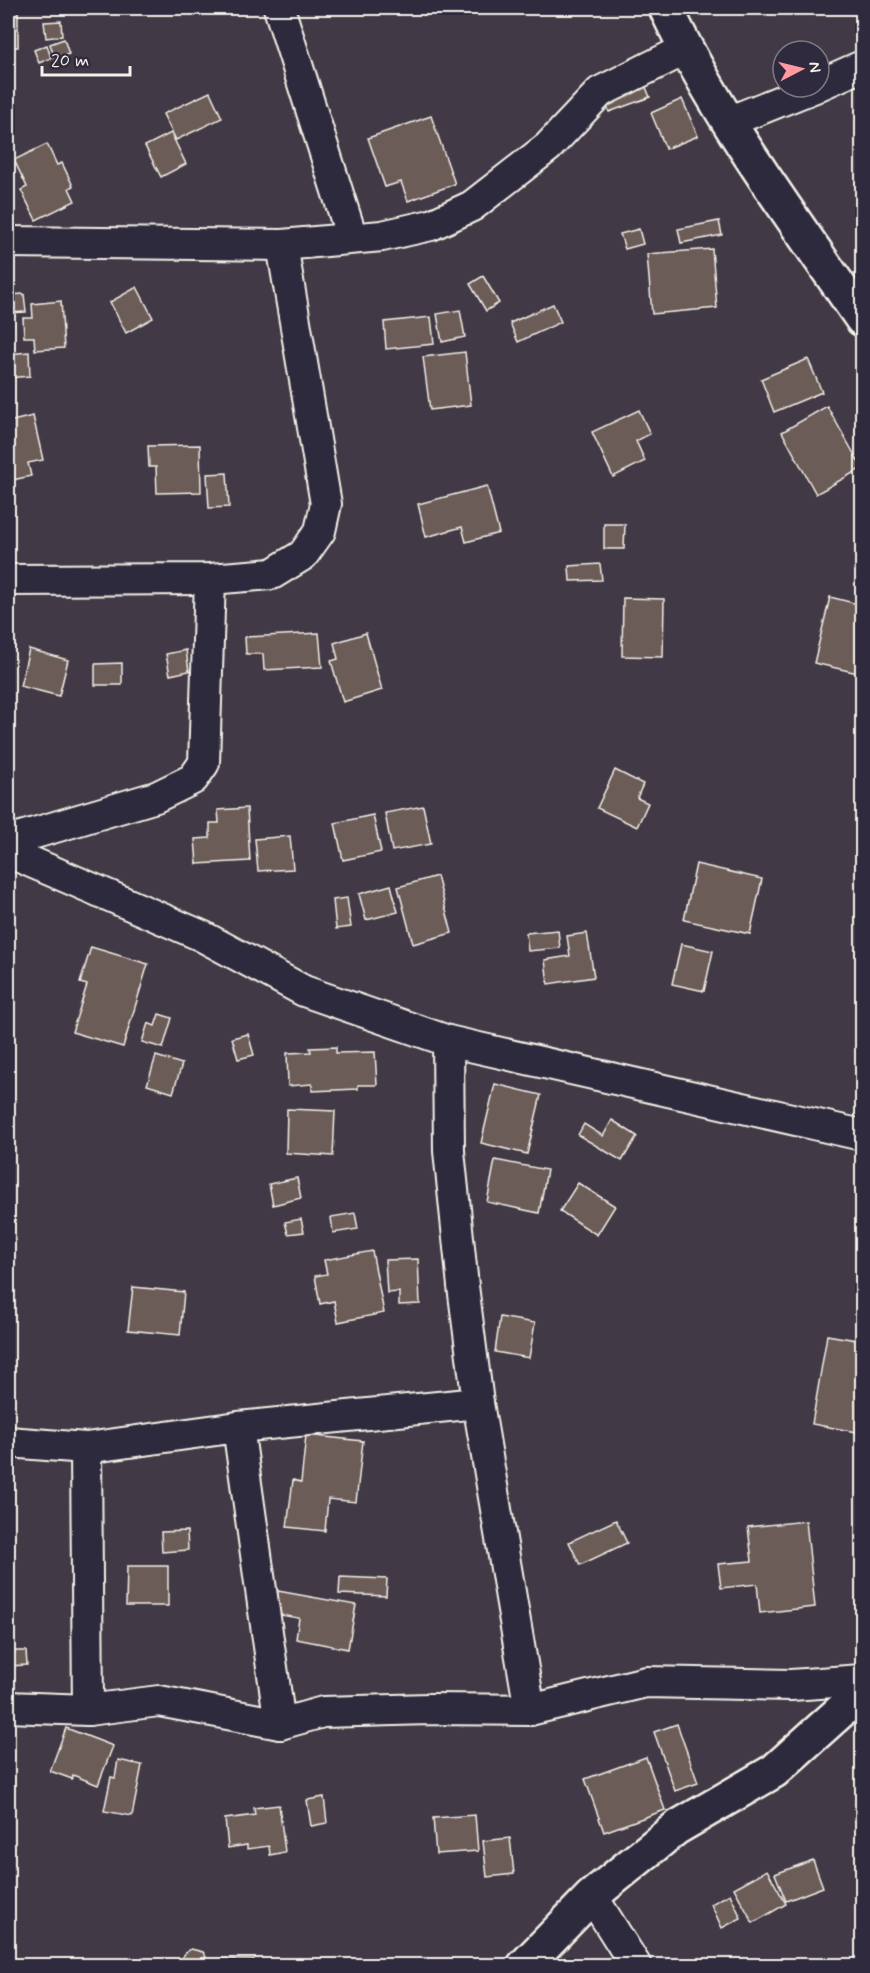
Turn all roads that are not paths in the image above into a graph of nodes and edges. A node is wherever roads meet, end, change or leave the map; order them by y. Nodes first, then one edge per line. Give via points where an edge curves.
1 (279, 8) edge
2 (666, 8) edge
3 (686, 50) junction
4 (862, 66) edge
5 (831, 80) edge
6 (785, 99) edge
7 (728, 122) junction
8 (352, 238) junction
9 (8, 242) edge
10 (282, 246) junction
11 (862, 319) edge
12 (210, 579) junction
13 (8, 580) edge
14 (8, 841) edge
15 (8, 852) edge
16 (448, 1041) junction
17 (862, 1135) edge
18 (478, 1403) junction
19 (238, 1427) junction
20 (8, 1442) edge
21 (86, 1448) junction
22 (862, 1680) edge
23 (862, 1692) edge
24 (8, 1707) edge
25 (88, 1710) junction
26 (530, 1710) junction
27 (280, 1724) junction
28 (592, 1896) junction
29 (524, 1965) edge
30 (636, 1965) edge

1 - 8 street
2 - 3 street
3 - 7 street
3 - 8 street via 600,92 548,147 472,206 431,225
4 - 5 street
6 - 7 street
7 - 11 street
8 - 10 street
9 - 10 street
10 - 12 street via 326,504 320,531 303,555 272,574
12 - 13 street
12 - 14 street via 204,763 193,779 156,797
15 - 16 street via 202,936 304,991
16 - 17 street
16 - 18 street via 449,1151
18 - 19 street
18 - 26 street
19 - 21 street
19 - 27 street
20 - 21 street
21 - 25 street
22 - 26 street via 791,1685 646,1682
23 - 28 street via 774,1772 676,1828
24 - 25 street
25 - 27 street via 159,1701
26 - 27 street via 323,1712
28 - 29 street
28 - 30 street

